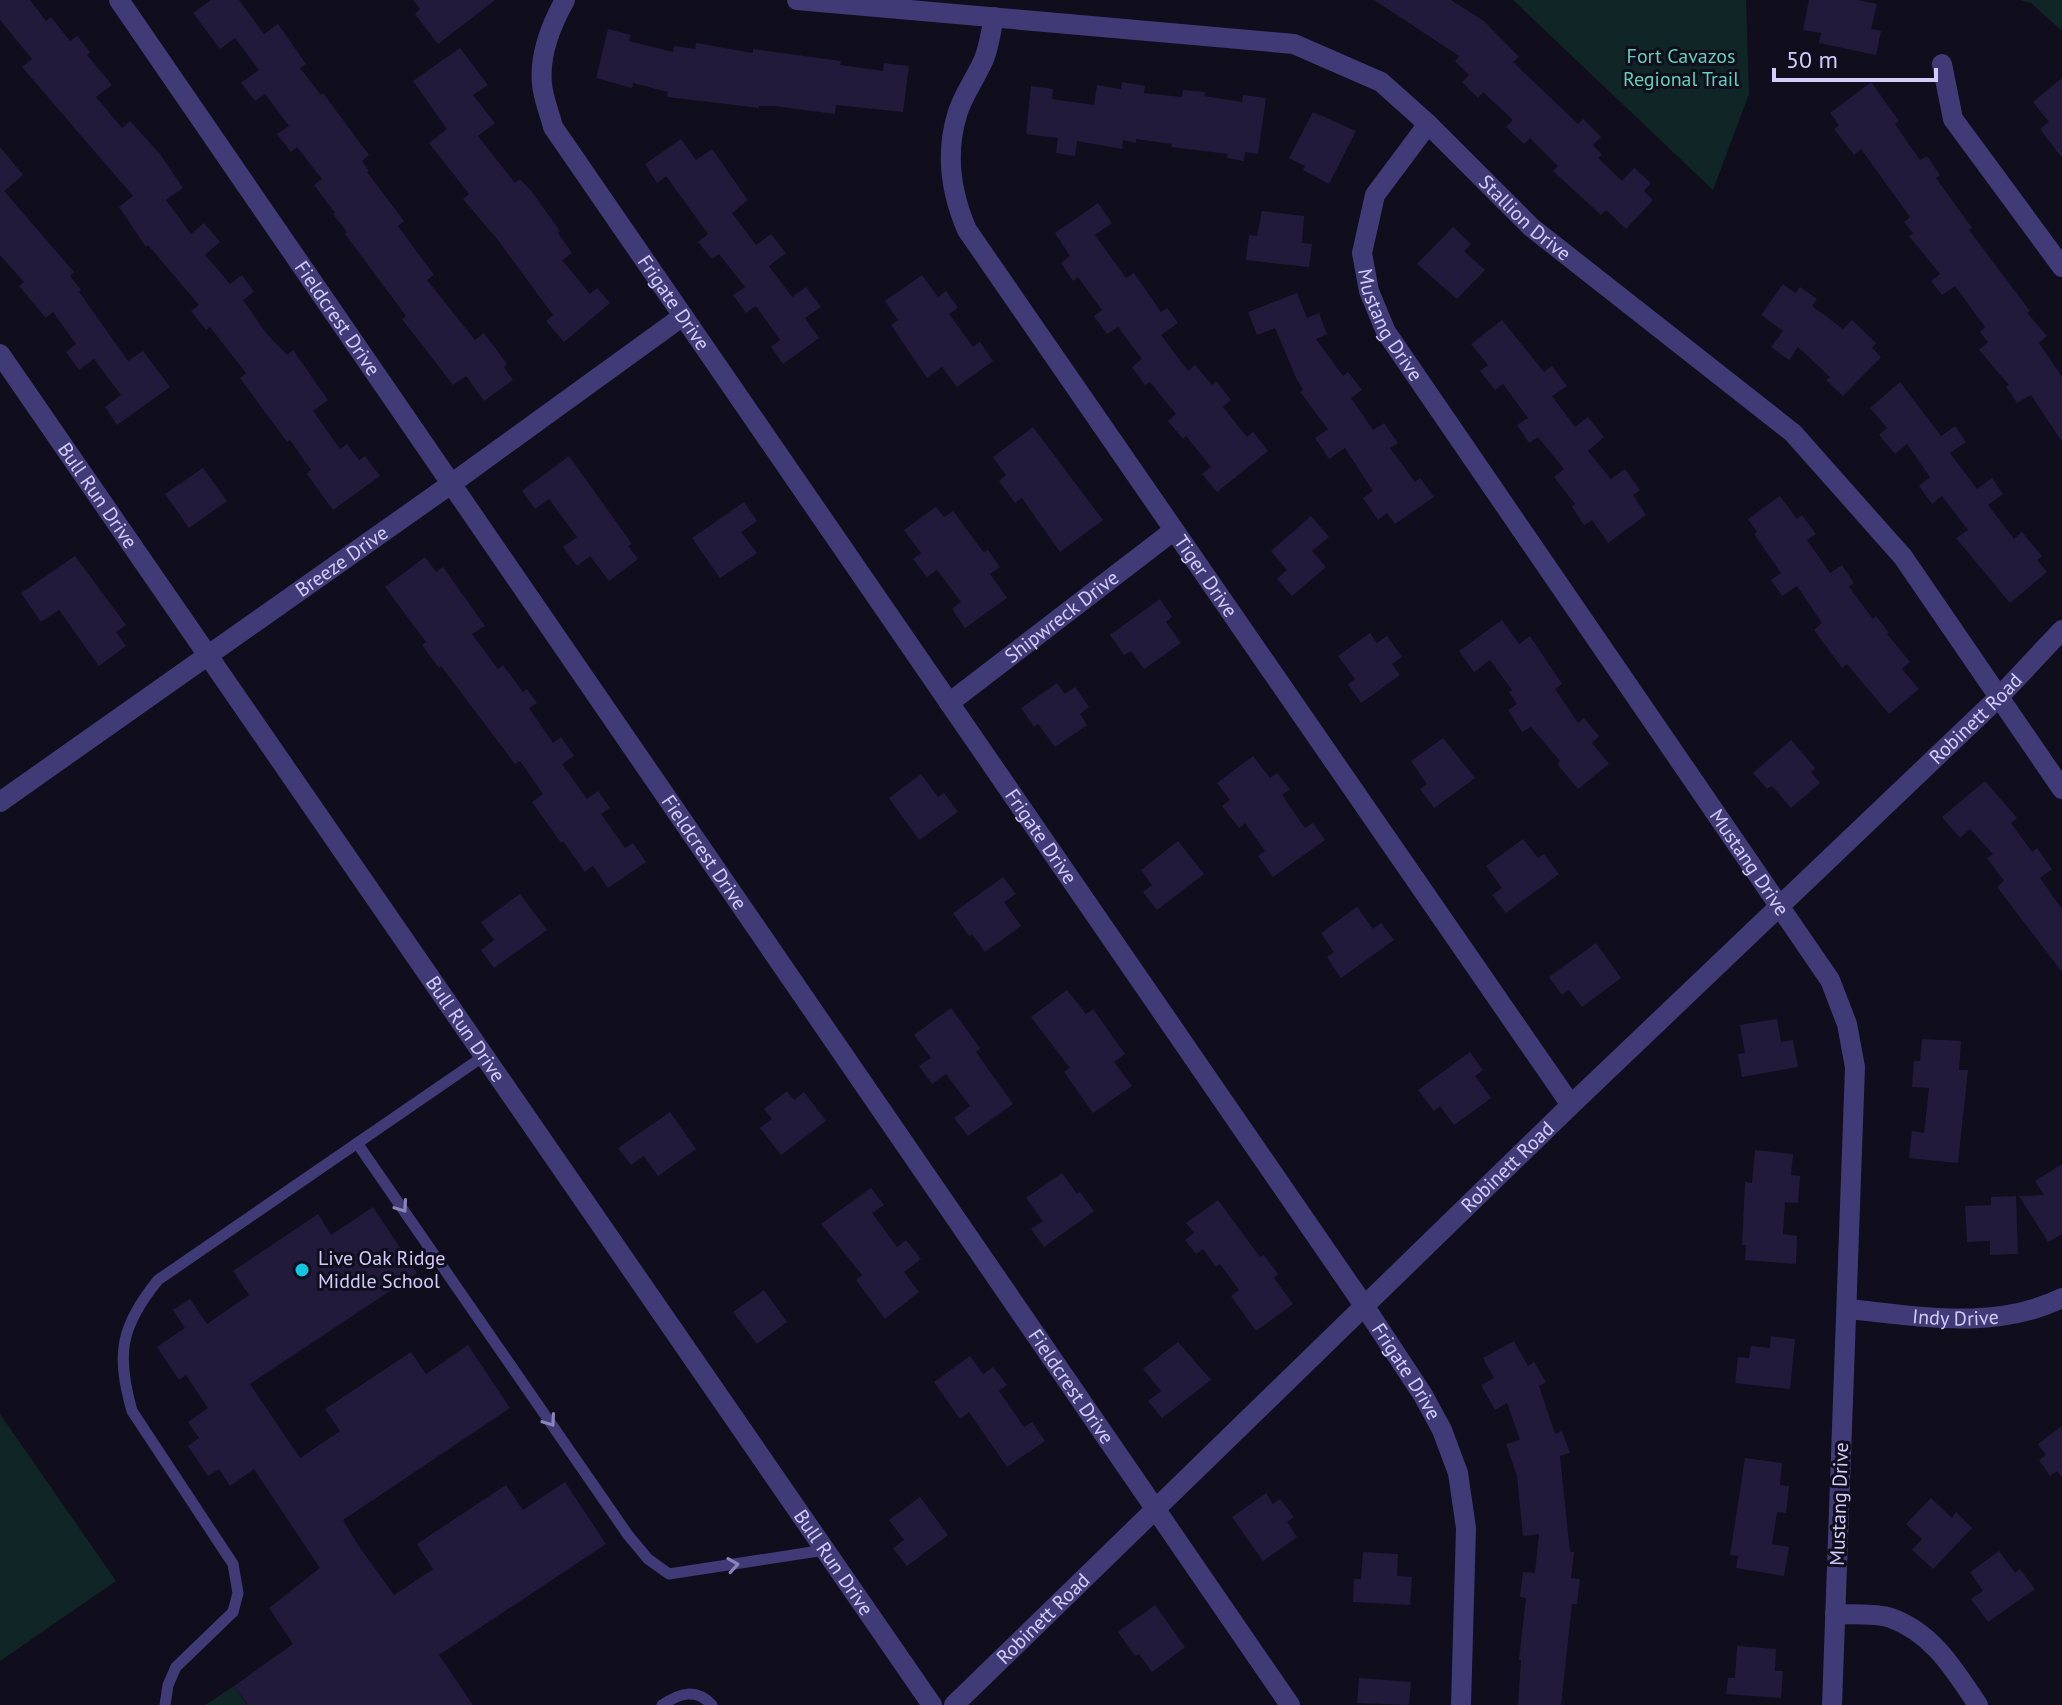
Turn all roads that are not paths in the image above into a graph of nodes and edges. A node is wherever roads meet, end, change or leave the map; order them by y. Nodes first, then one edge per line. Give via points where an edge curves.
1 (119, 0) edge
2 (565, 0) edge
3 (797, 0) edge
4 (994, 17) junction
5 (1942, 64) dead end
6 (1428, 124) junction
7 (2062, 267) edge
8 (683, 316) junction
9 (0, 354) edge
10 (451, 484) junction
11 (1173, 531) junction
12 (2062, 630) edge
13 (208, 655) junction
14 (1999, 697) junction
15 (949, 703) junction
16 (2062, 789) edge
17 (0, 802) edge
18 (1779, 905) junction
19 (484, 1056) junction
20 (1571, 1105) junction
21 (357, 1143) junction
22 (2061, 1301) edge
23 (1365, 1307) junction
24 (1848, 1309) junction
25 (1154, 1509) junction
26 (825, 1550) junction
27 (1835, 1614) junction
28 (165, 1705) edge
29 (662, 1705) edge
30 (712, 1705) edge
31 (932, 1705) edge
32 (954, 1705) edge
33 (1290, 1705) edge
34 (1461, 1705) edge
35 (1832, 1705) edge
36 (1978, 1705) edge

1 - 10 street, Fieldcrest Drive
2 - 8 street, Frigate Drive via 544,54 542,85 553,127
3 - 4 street, Stallion Drive
4 - 6 street, Stallion Drive via 1294,44 1381,82
4 - 11 street, Tiger Drive via 985,56 957,113 951,180 958,207 967,230
5 - 7 street via 1953,119
6 - 14 street, Stallion Drive via 1531,227 1793,433 1903,557
6 - 18 street, Mustang Drive via 1375,195 1362,253 1369,291 1386,332
8 - 10 street, Breeze Drive
8 - 15 street, Frigate Drive
9 - 13 street, Bull Run Drive
10 - 13 street, Breeze Drive
10 - 25 street, Fieldcrest Drive
11 - 15 street, Shipwreck Drive
11 - 20 street, Tiger Drive
12 - 14 street, Robinett Road
13 - 17 street, Breeze Drive
13 - 19 street, Bull Run Drive
14 - 16 street, Stallion Drive
14 - 18 street, Robinett Road
15 - 23 street, Frigate Drive
18 - 20 street, Robinett Road
18 - 24 street, Mustang Drive via 1830,980 1847,1024 1855,1067
19 - 21 lane
19 - 26 street, Bull Run Drive
20 - 23 street, Robinett Road
21 -> 26 lane via 648,1559 669,1574
21 - 28 lane via 158,1280 132,1316 121,1353 132,1411 233,1564 238,1593 233,1612 176,1667
22 - 24 street, Indy Drive via 2000,1316 1950,1320
23 - 25 street, Robinett Road
23 - 34 street, Frigate Drive via 1423,1395 1458,1473 1466,1528
24 - 27 street, Mustang Drive
25 - 32 street, Robinett Road
25 - 33 street, Fieldcrest Drive
26 - 31 street, Bull Run Drive
27 - 35 street, Mustang Drive
27 - 36 street via 1890,1618 1925,1637 1948,1660
29 - 30 lane via 690,1692

